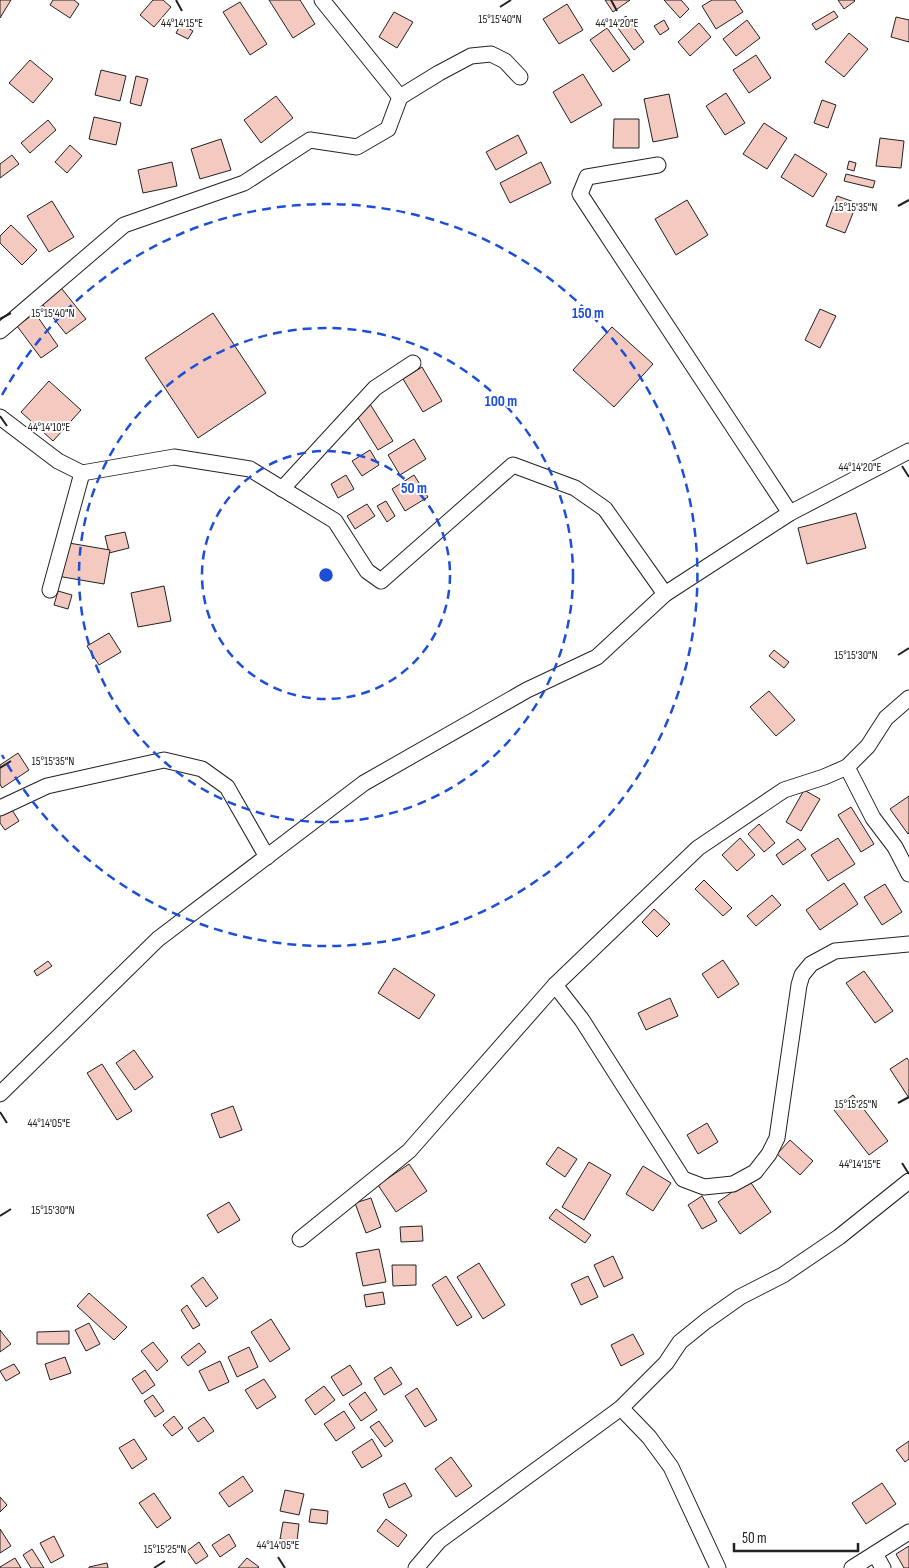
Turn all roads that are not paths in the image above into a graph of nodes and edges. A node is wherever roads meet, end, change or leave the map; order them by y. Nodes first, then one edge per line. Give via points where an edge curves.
1 (322, 0) edge
2 (520, 77) dead end
3 (400, 97) junction
4 (658, 165) dead end
5 (0, 331) edge
6 (413, 363) dead end
7 (0, 417) edge
8 (909, 451) edge
9 (82, 473) junction
10 (282, 488) junction
11 (790, 513) junction
12 (50, 590) dead end
13 (665, 594) junction
14 (909, 698) edge
15 (847, 767) junction
16 (0, 808) edge
17 (267, 857) junction
18 (909, 874) edge
19 (909, 944) edge
20 (555, 985) junction
21 (0, 1094) edge
22 (909, 1181) edge
23 (300, 1239) dead end
24 (621, 1408) junction
25 (909, 1532) edge
26 (875, 1554) junction
27 (416, 1568) edge
28 (718, 1568) edge
29 (852, 1568) edge
30 (883, 1568) edge

1 - 3 street
2 - 3 street via 505,61 491,54 471,56
3 - 5 street via 388,129 356,147 310,140 244,183 124,225
4 - 11 street via 588,177 580,194
6 - 10 street via 375,388
7 - 9 street via 58,461
8 - 11 street
9 - 10 street via 174,457 250,469
9 - 12 street
10 - 13 street via 335,521 367,571 381,581 513,465 575,488 605,509
11 - 13 street
13 - 17 street via 597,657 526,690 364,783
14 - 15 street via 886,718 868,746
15 - 18 street via 873,818 895,847
15 - 20 street via 784,790 698,848
16 - 17 street via 47,786 164,760 202,769 227,787
17 - 21 street via 158,939
19 - 20 street via 835,951 811,964 802,975 777,1138 755,1172 734,1184 704,1187 683,1179 582,1020
20 - 23 street via 409,1151
22 - 24 street via 839,1237 706,1321 680,1342 666,1363
24 - 27 street via 439,1542
24 - 28 street via 649,1437 671,1467
25 - 26 street
26 - 29 street
26 - 30 street

